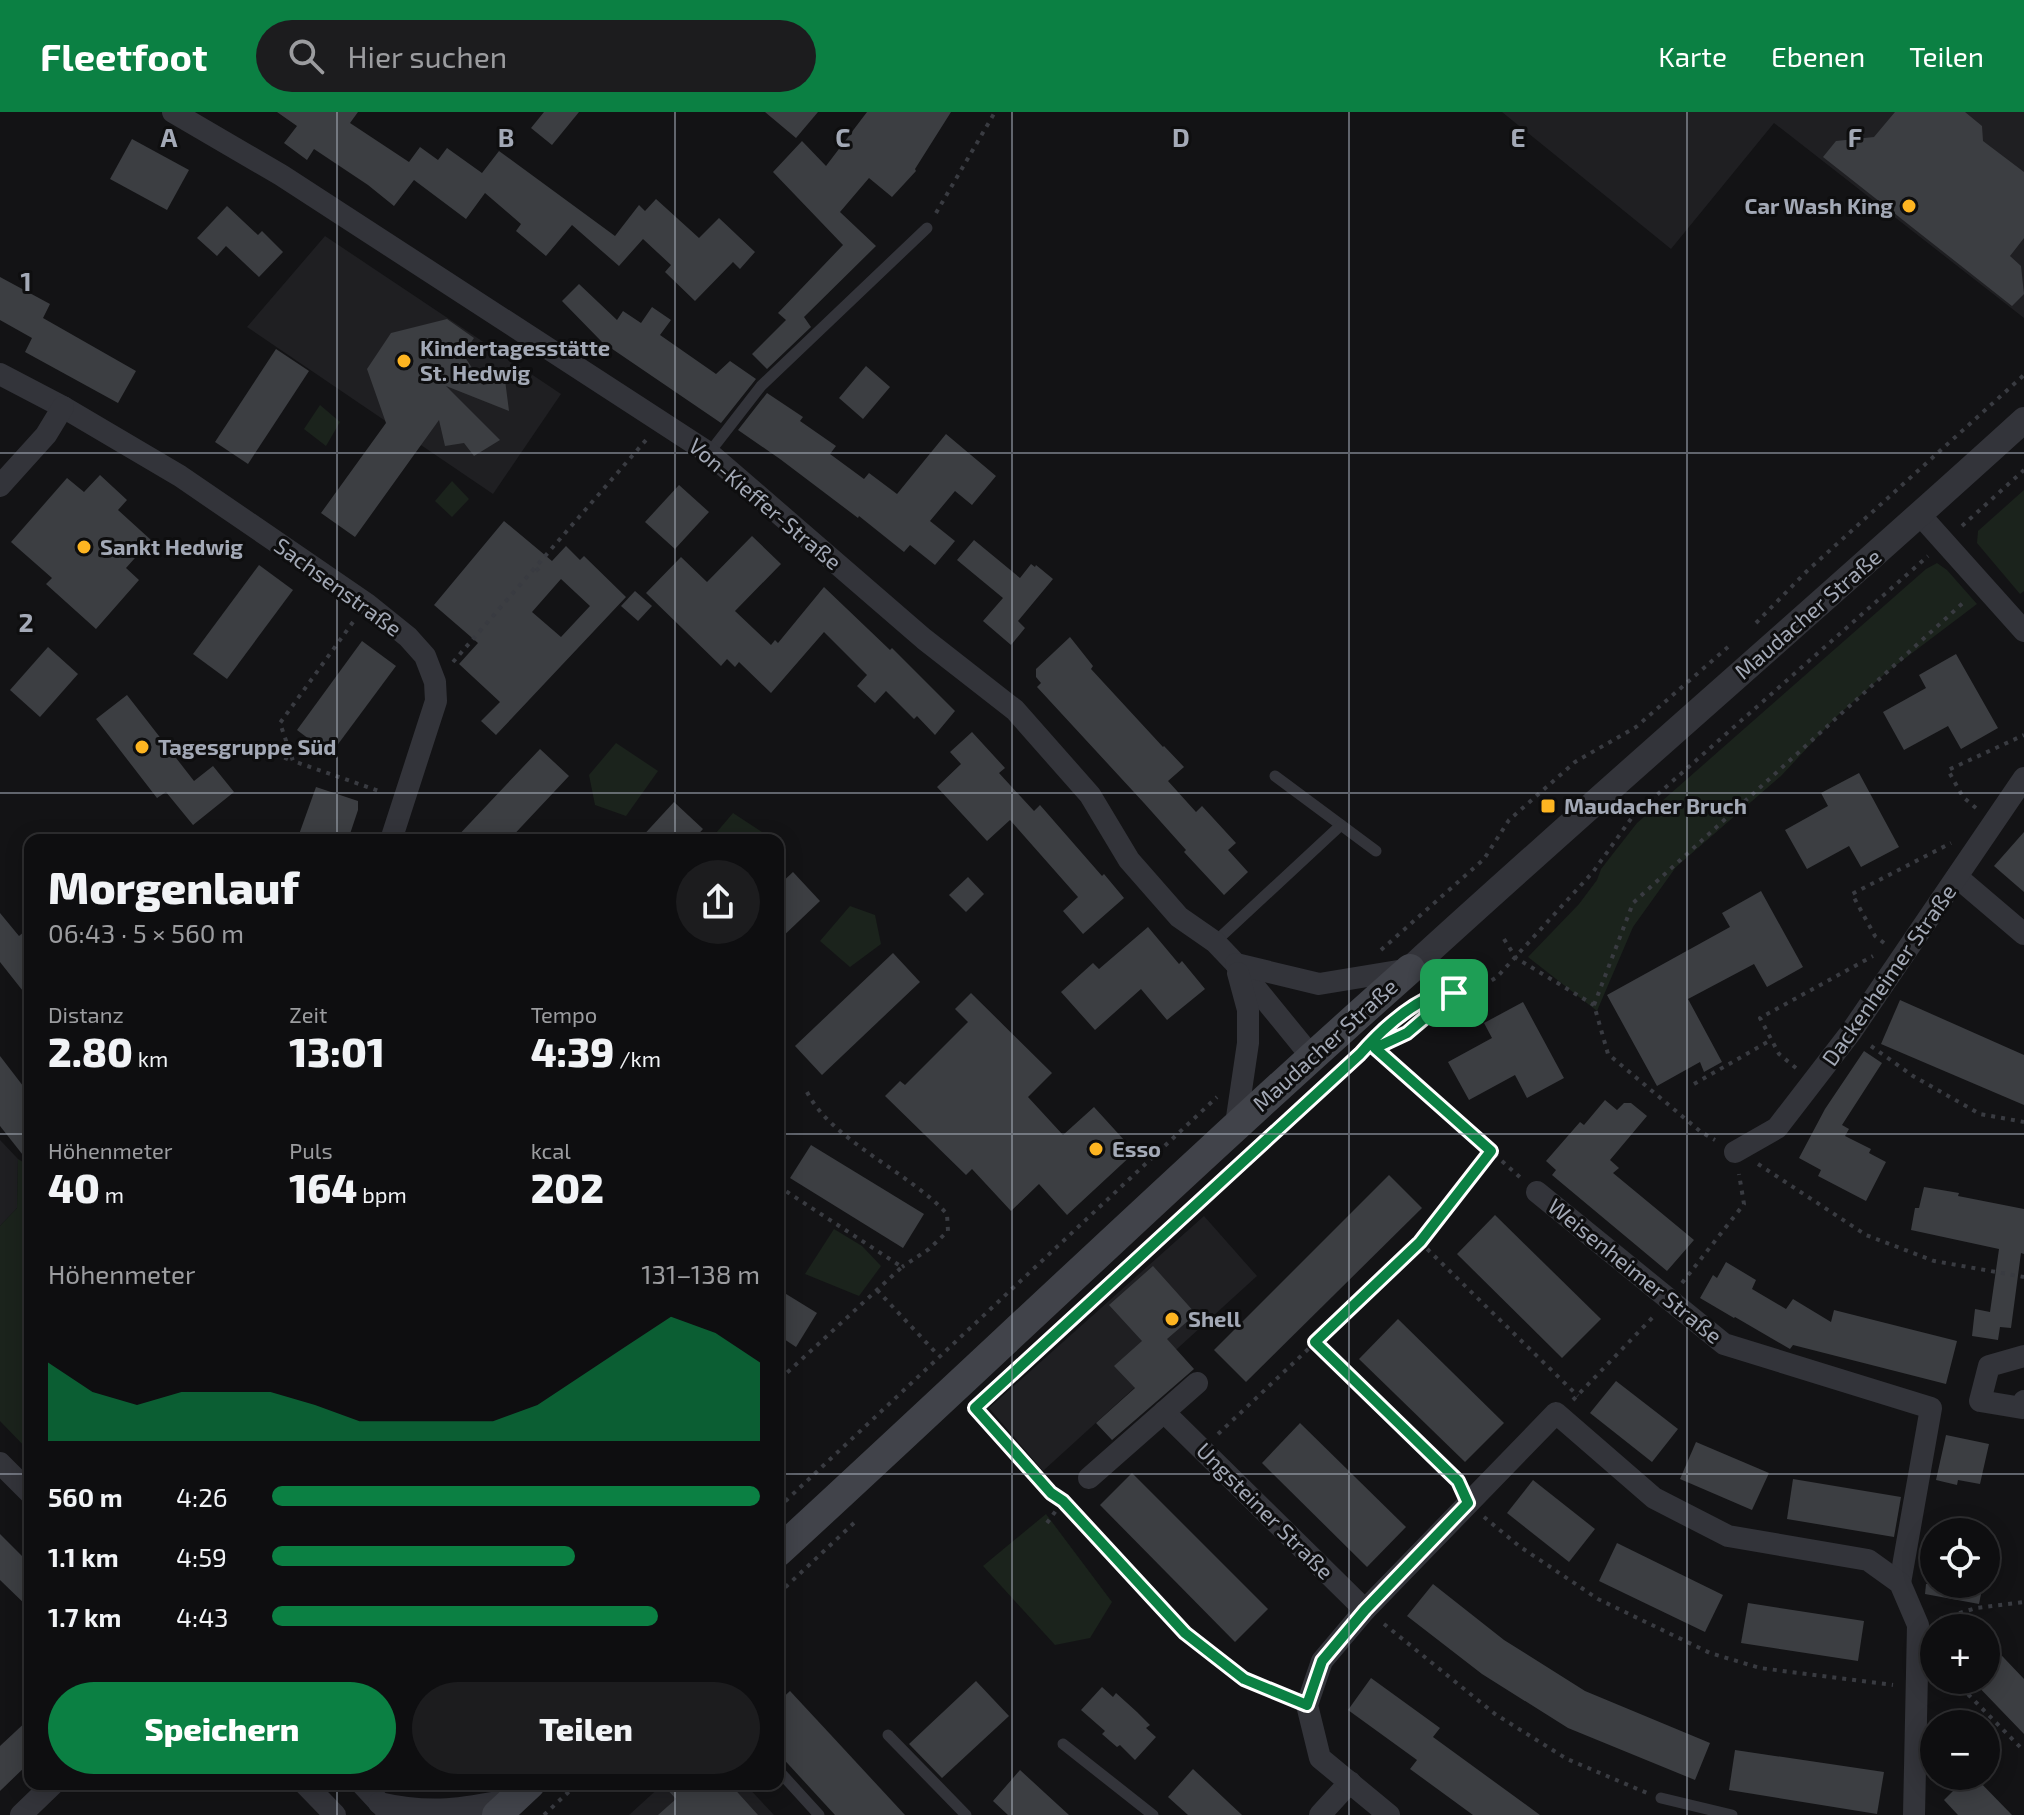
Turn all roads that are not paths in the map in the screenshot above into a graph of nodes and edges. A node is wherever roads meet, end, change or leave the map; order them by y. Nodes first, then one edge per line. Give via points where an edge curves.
1 (173, 112) edge
2 (927, 228) road end
3 (0, 374) edge
4 (63, 407) junction
5 (2024, 420) edge
6 (709, 453) junction
7 (0, 486) edge
8 (1921, 516) junction
9 (2024, 631) edge
10 (1275, 776) dead end
11 (2024, 778) edge
12 (1341, 825) junction
13 (393, 834) edge
14 (1376, 851) dead end
15 (1957, 877) junction
16 (2024, 934) edge
17 (1215, 942) junction
18 (1236, 964) junction
19 (1410, 969) junction
20 (1311, 1056) junction
21 (1236, 1124) junction
22 (1735, 1152) road end
23 (1537, 1192) road end
24 (2024, 1356) edge
25 (1197, 1383) dead end
26 (2024, 1401) edge
27 (1164, 1412) junction
28 (0, 1463) edge
29 (1089, 1478) road end
30 (24, 1483) edge
31 (784, 1546) edge
32 (1900, 1583) junction
33 (1365, 1610) junction
34 (1185, 1633) road end
35 (1307, 1705) junction
36 (888, 1735) dead end
37 (1063, 1744) dead end
38 (784, 1777) edge
39 (1350, 1782) junction
40 (47, 1790) edge
41 (311, 1790) edge
42 (368, 1790) edge
43 (1661, 1798) road end
44 (512, 1803) edge
45 (385, 1809) edge
46 (21, 1815) edge
47 (335, 1815) edge
48 (819, 1815) edge
49 (966, 1815) edge
50 (1153, 1815) edge
51 (1320, 1815) edge
52 (1389, 1815) edge
53 (1732, 1815) edge
54 (1914, 1815) edge

1 - 6 street, Von-Kieffer-Straße via 281,175
2 - 6 lane via 761,386
3 - 4 street, Sachsenstraße
4 - 7 street via 46,435
4 - 13 street, Sachsenstraße via 180,476 367,604 425,656 436,701
5 - 8 street, Maudacher Straße
6 - 17 street, Von-Kieffer-Straße via 924,639 1015,710 1090,795 1129,860 1179,917
8 - 9 street
8 - 19 street, Maudacher Straße
10 - 12 lane
11 - 15 street, Dackenheimer Straße
12 - 14 lane
12 - 17 lane
15 - 16 street
15 - 22 street, Dackenheimer Straße via 1896,952 1851,1032 1777,1128
17 - 18 street, Von-Kieffer-Straße
18 - 19 street via 1319,984
18 - 20 street, Von-Kieffer-Straße
18 - 21 street, Von-Kieffer-Straße via 1248,1010
19 - 20 main road, Maudacher Straße
20 - 21 main road, Maudacher Straße
21 - 31 main road, Maudacher Straße
23 - 32 street, Weisenheimer Straße via 1724,1344 1931,1408
24 - 26 street via 1989,1366 1980,1401 2022,1408
25 - 27 street
27 - 29 street
27 - 33 street, Ungsteiner Straße
28 - 30 street
32 - 33 street via 1868,1560 1728,1536 1654,1498 1556,1413
32 - 54 street via 1918,1625
33 - 35 street via 1322,1661
34 - 35 lane via 1244,1679
35 - 39 street via 1320,1758
36 - 49 lane
37 - 50 lane
38 - 48 lane
39 - 51 street
39 - 52 street
40 - 46 street
41 - 47 street
42 - 45 street
43 - 53 lane
44 - 45 street via 427,1812

